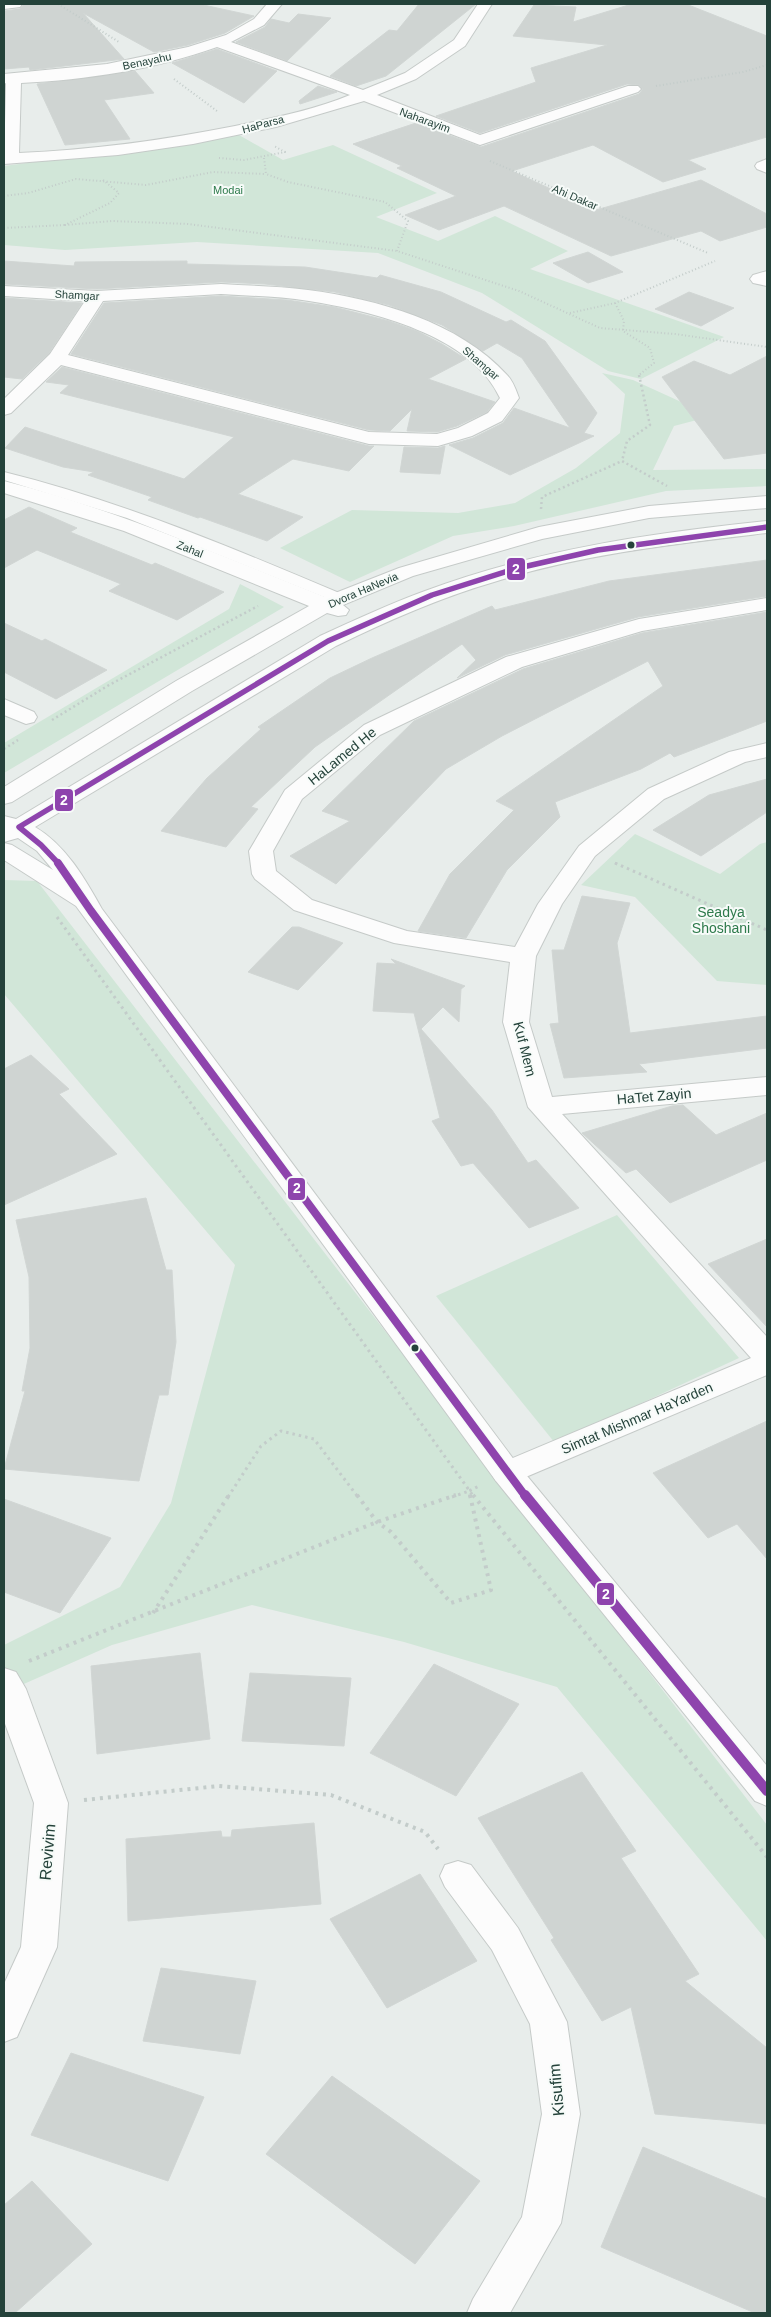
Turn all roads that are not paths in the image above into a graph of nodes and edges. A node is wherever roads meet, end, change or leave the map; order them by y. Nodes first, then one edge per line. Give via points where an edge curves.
1 (16, 4) edge
2 (275, 4) edge
3 (485, 4) edge
4 (4, 5) edge
5 (219, 43) junction
6 (9, 79) edge
7 (633, 89) road end
8 (366, 96) junction
9 (7, 159) edge
10 (767, 164) edge
11 (767, 168) edge
12 (767, 276) edge
13 (767, 282) edge
14 (4, 291) edge
15 (97, 296) junction
16 (57, 358) junction
17 (4, 409) edge
18 (4, 476) edge
19 (4, 487) edge
20 (767, 502) edge
21 (767, 527) edge
22 (332, 602) junction
23 (767, 604) edge
24 (373, 619) junction
25 (4, 706) edge
26 (26, 717) dead end
27 (767, 750) edge
28 (4, 797) edge
29 (9, 829) edge
30 (4, 850) edge
31 (91, 910) junction
32 (523, 956) junction
33 (767, 1086) edge
34 (541, 1107) junction
35 (767, 1356) edge
36 (767, 1363) edge
37 (507, 1474) junction
38 (13, 1673) edge
39 (767, 1791) edge
40 (458, 1876) road end
41 (4, 2025) edge
42 (487, 2313) edge

1 - 4 street
2 - 5 street, Benayahu via 258,25
3 - 8 street, HaParsa via 473,30 452,50 410,76
5 - 6 street, Benayahu via 111,68
5 - 8 street, Naharayim
6 - 9 street
7 - 8 street, Naharayim via 480,140
8 - 9 street, HaParsa via 256,127 168,144
10 - 11 street via 763,166
12 - 13 street via 759,278
14 - 15 street, Shamgar
15 - 16 street
15 - 16 street, Shamgar via 221,289 308,295 346,302 392,314 467,348 501,379 510,398 495,417 465,432 438,440 369,438
16 - 17 street
18 - 22 lane, Zahal via 60,490 151,521
19 - 22 street, Zahal via 143,530
20 - 22 street, Dvora HaNevia via 649,512 539,533 406,572
21 - 24 street via 627,543 523,566 459,585
22 - 24 street, Zahal via 349,614
22 - 28 street, Dvora HaNevia via 184,686
23 - 32 street, HaLamed He via 639,625 514,662 372,730 293,796 261,851 264,874 303,905 403,938
24 - 29 street via 328,641
25 - 26 street
27 - 32 street, Kuf Mem via 737,757 656,794 587,851 550,904
29 - 31 street via 44,845 68,871
30 - 31 street via 71,892
31 - 37 street
32 - 34 street, Kuf Mem via 516,1022
33 - 34 street, HaTet Zayin
34 - 35 street, Kuf Mem
36 - 37 street, Simtat Mishmar HaYarden
37 - 39 street
38 - 41 street, Revivim via 9,1689 51,1803 39,1947
40 - 42 street, Kisufim via 505,1939 548,2022 561,2114 541,2223

